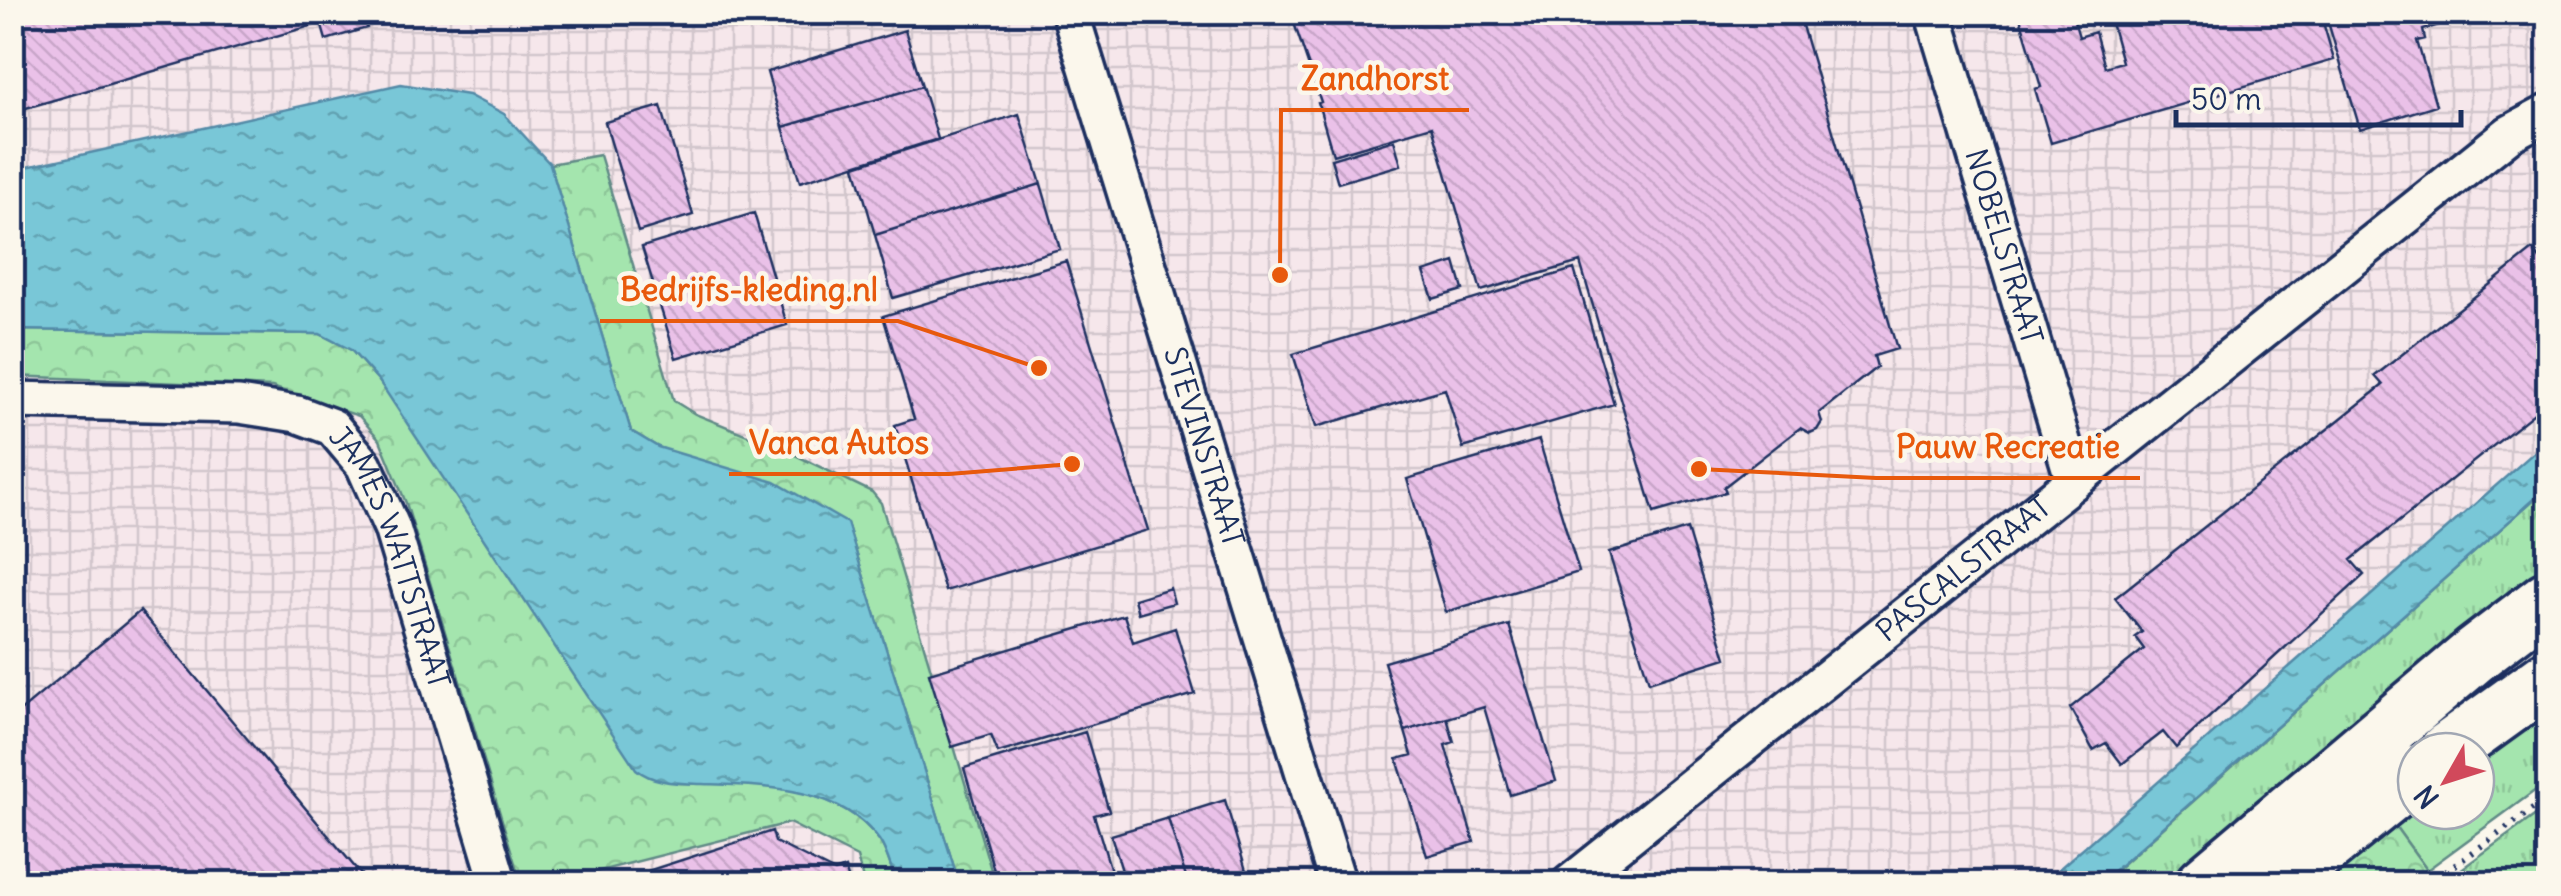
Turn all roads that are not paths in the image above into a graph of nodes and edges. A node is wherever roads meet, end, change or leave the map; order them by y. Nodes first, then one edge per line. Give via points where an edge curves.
1 (1070, 12) edge
2 (1933, 12) edge
3 (2548, 112) edge
4 (12, 400) edge
5 (2074, 482) junction
6 (2548, 599) edge
7 (2548, 678) edge
8 (2475, 731) edge
9 (2396, 790) edge
10 (498, 884) edge
11 (1338, 884) edge
12 (1569, 884) edge
13 (2204, 884) edge
14 (2278, 884) edge

1 - 11 street, STEVINSTRAAT
2 - 5 street, NOBELSTRAAT
3 - 5 street, PASCALSTRAAT via 2508,134
4 - 10 street, JAMES WATTSTRAAT via 238,405 332,427 364,464 392,528
5 - 12 street, PASCALSTRAAT
6 - 13 main road
7 - 8 main road
9 - 14 main road

